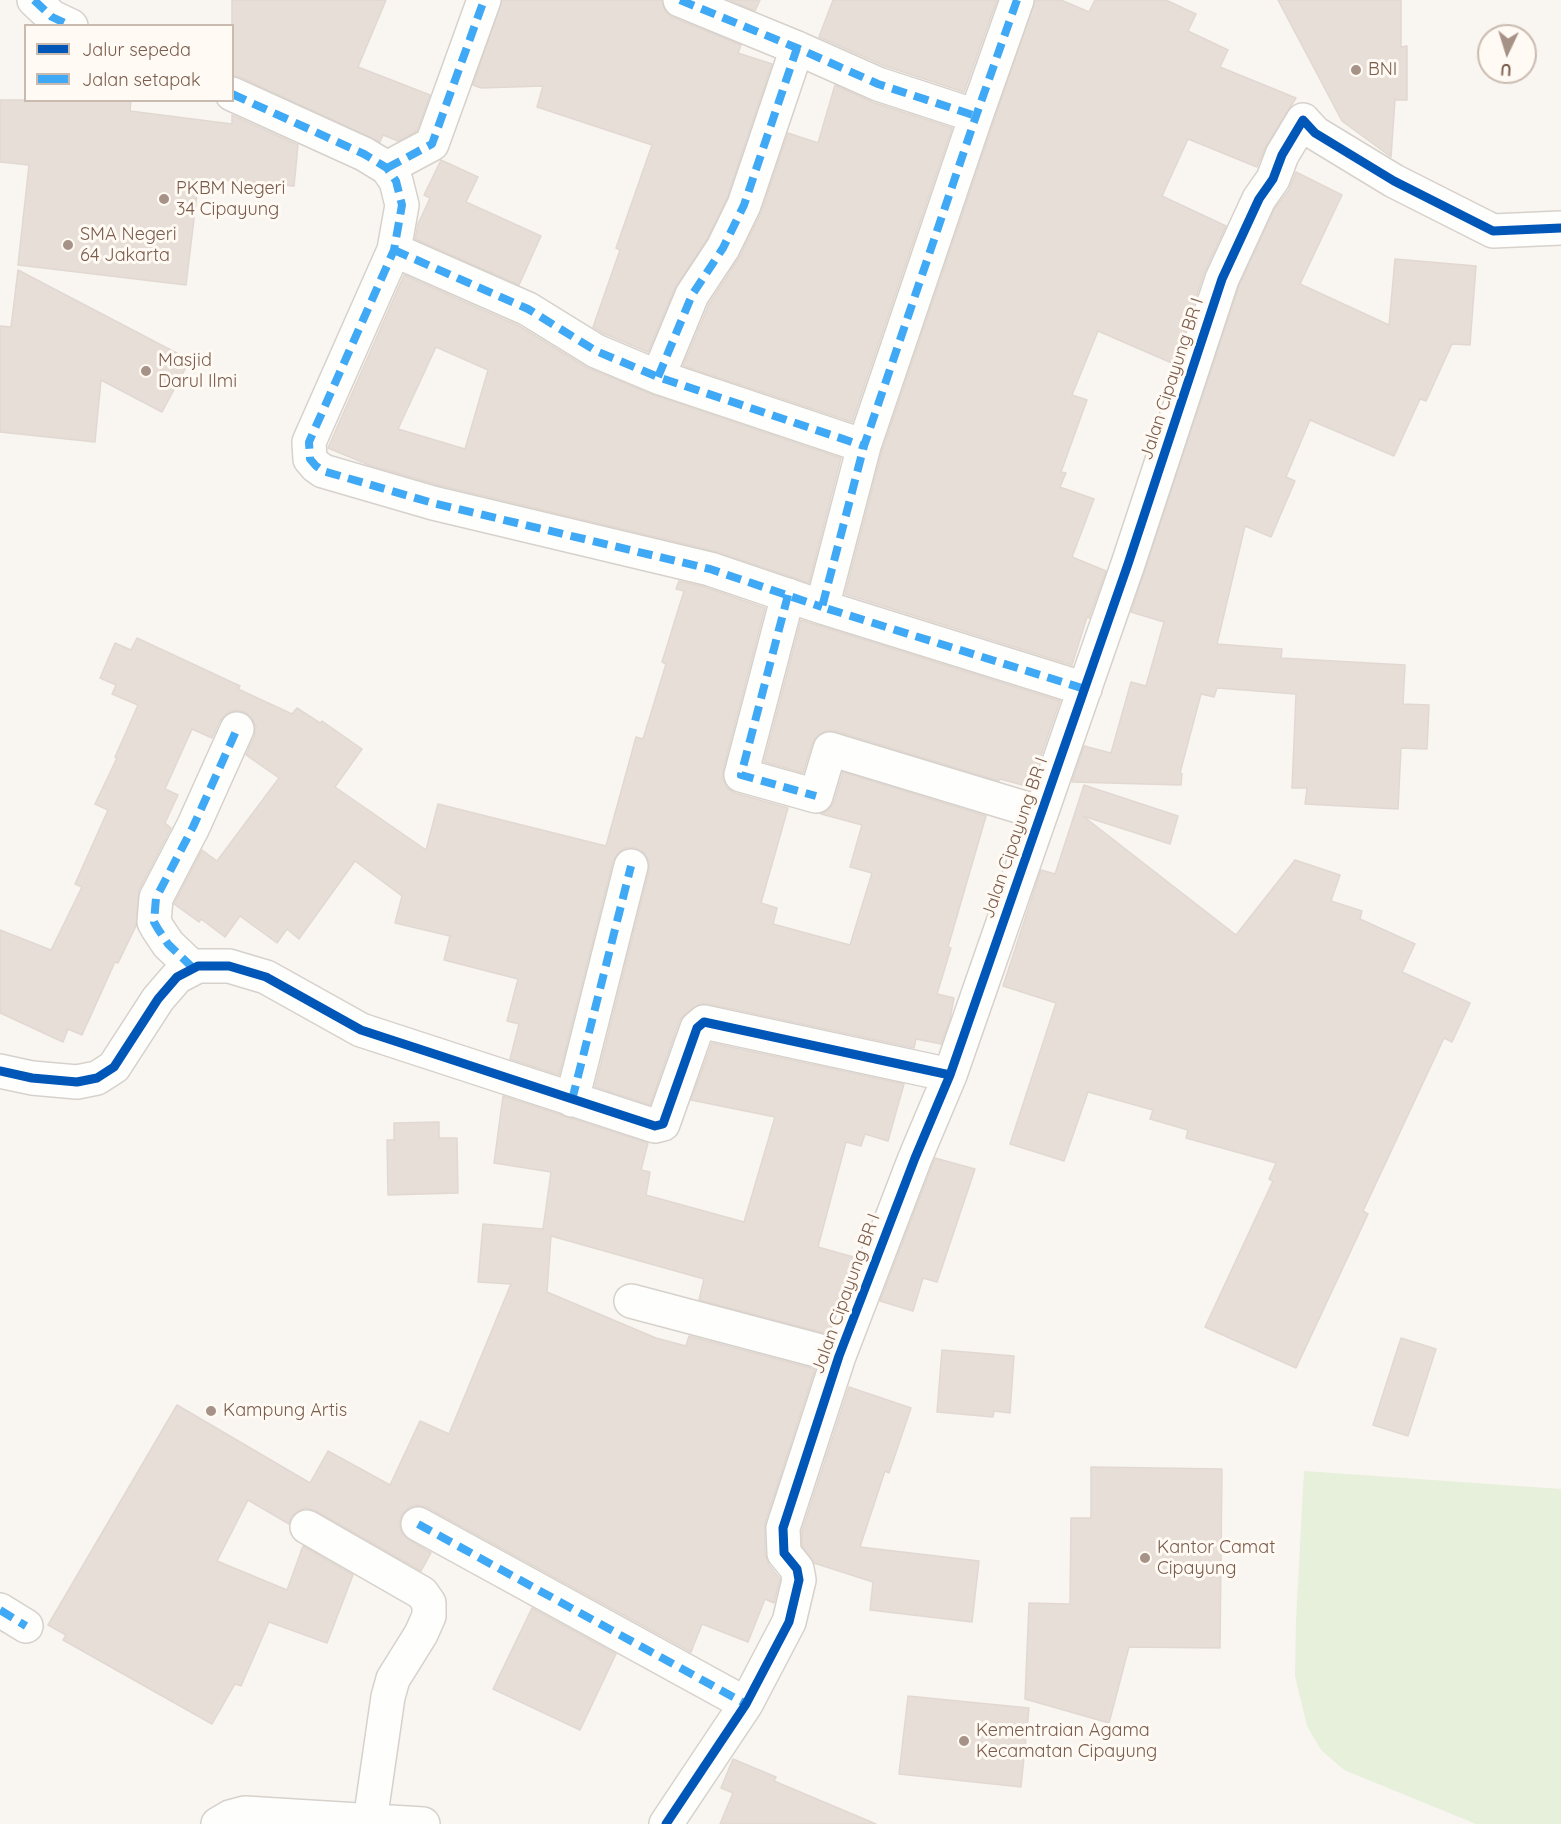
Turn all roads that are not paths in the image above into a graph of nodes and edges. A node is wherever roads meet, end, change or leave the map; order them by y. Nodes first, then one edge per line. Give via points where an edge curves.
1 (34, 0) edge
2 (484, 0) edge
3 (680, 0) edge
4 (1017, 0) edge
5 (67, 24) edge
6 (798, 48) junction
7 (234, 95) edge
8 (976, 116) junction
9 (387, 168) junction
10 (1561, 228) edge
11 (394, 250) junction
12 (658, 377) junction
13 (864, 446) junction
14 (788, 595) junction
15 (822, 606) junction
16 (1085, 689) junction
17 (237, 729) dead end
18 (1041, 813) junction
19 (631, 866) dead end
20 (193, 968) junction
21 (0, 1071) edge
22 (950, 1075) junction
23 (572, 1100) junction
24 (631, 1301) dead end
25 (839, 1356) junction
26 (418, 1524) dead end
27 (307, 1527) dead end
28 (746, 1704) junction
29 (370, 1821) junction
30 (218, 1824) edge
31 (423, 1824) edge
32 (666, 1824) edge

1 - 5 street via 52,17
2 - 9 street via 432,144
3 - 6 street
4 - 8 street
6 - 8 street via 878,84
6 - 12 street via 744,205 723,249 692,295
7 - 9 street
8 - 13 street
9 - 11 street via 396,181 402,205
10 - 16 street, Jalan Cipayung BR I via 1493,231 1394,181 1315,133 1303,120 1259,199 1222,279
11 - 12 street via 528,309 596,351
11 - 14 street via 309,442 310,459 316,466 433,503 710,569
12 - 13 street
13 - 15 street
14 - 15 street
14 - 18 street via 741,776 816,796 830,749
15 - 16 street
16 - 18 street, Jalan Cipayung BR I
17 - 20 street via 156,898 154,922 168,944
18 - 22 street, Jalan Cipayung BR I
19 - 23 street
20 - 21 street via 177,977 114,1067 97,1078 77,1082
20 - 23 street via 229,966 266,977 361,1030
22 - 23 street via 704,1022 697,1028 660,1126
22 - 25 street, Jalan Cipayung BR I
24 - 25 street
25 - 28 street, Jalan Cipayung BR I via 783,1528 784,1553 797,1569 799,1580 789,1622
26 - 28 street
27 - 29 street via 422,1593 429,1603 429,1616 393,1679 388,1697
28 - 32 street, Jalan Cipayung BR I
29 - 30 street via 245,1813
29 - 31 street

